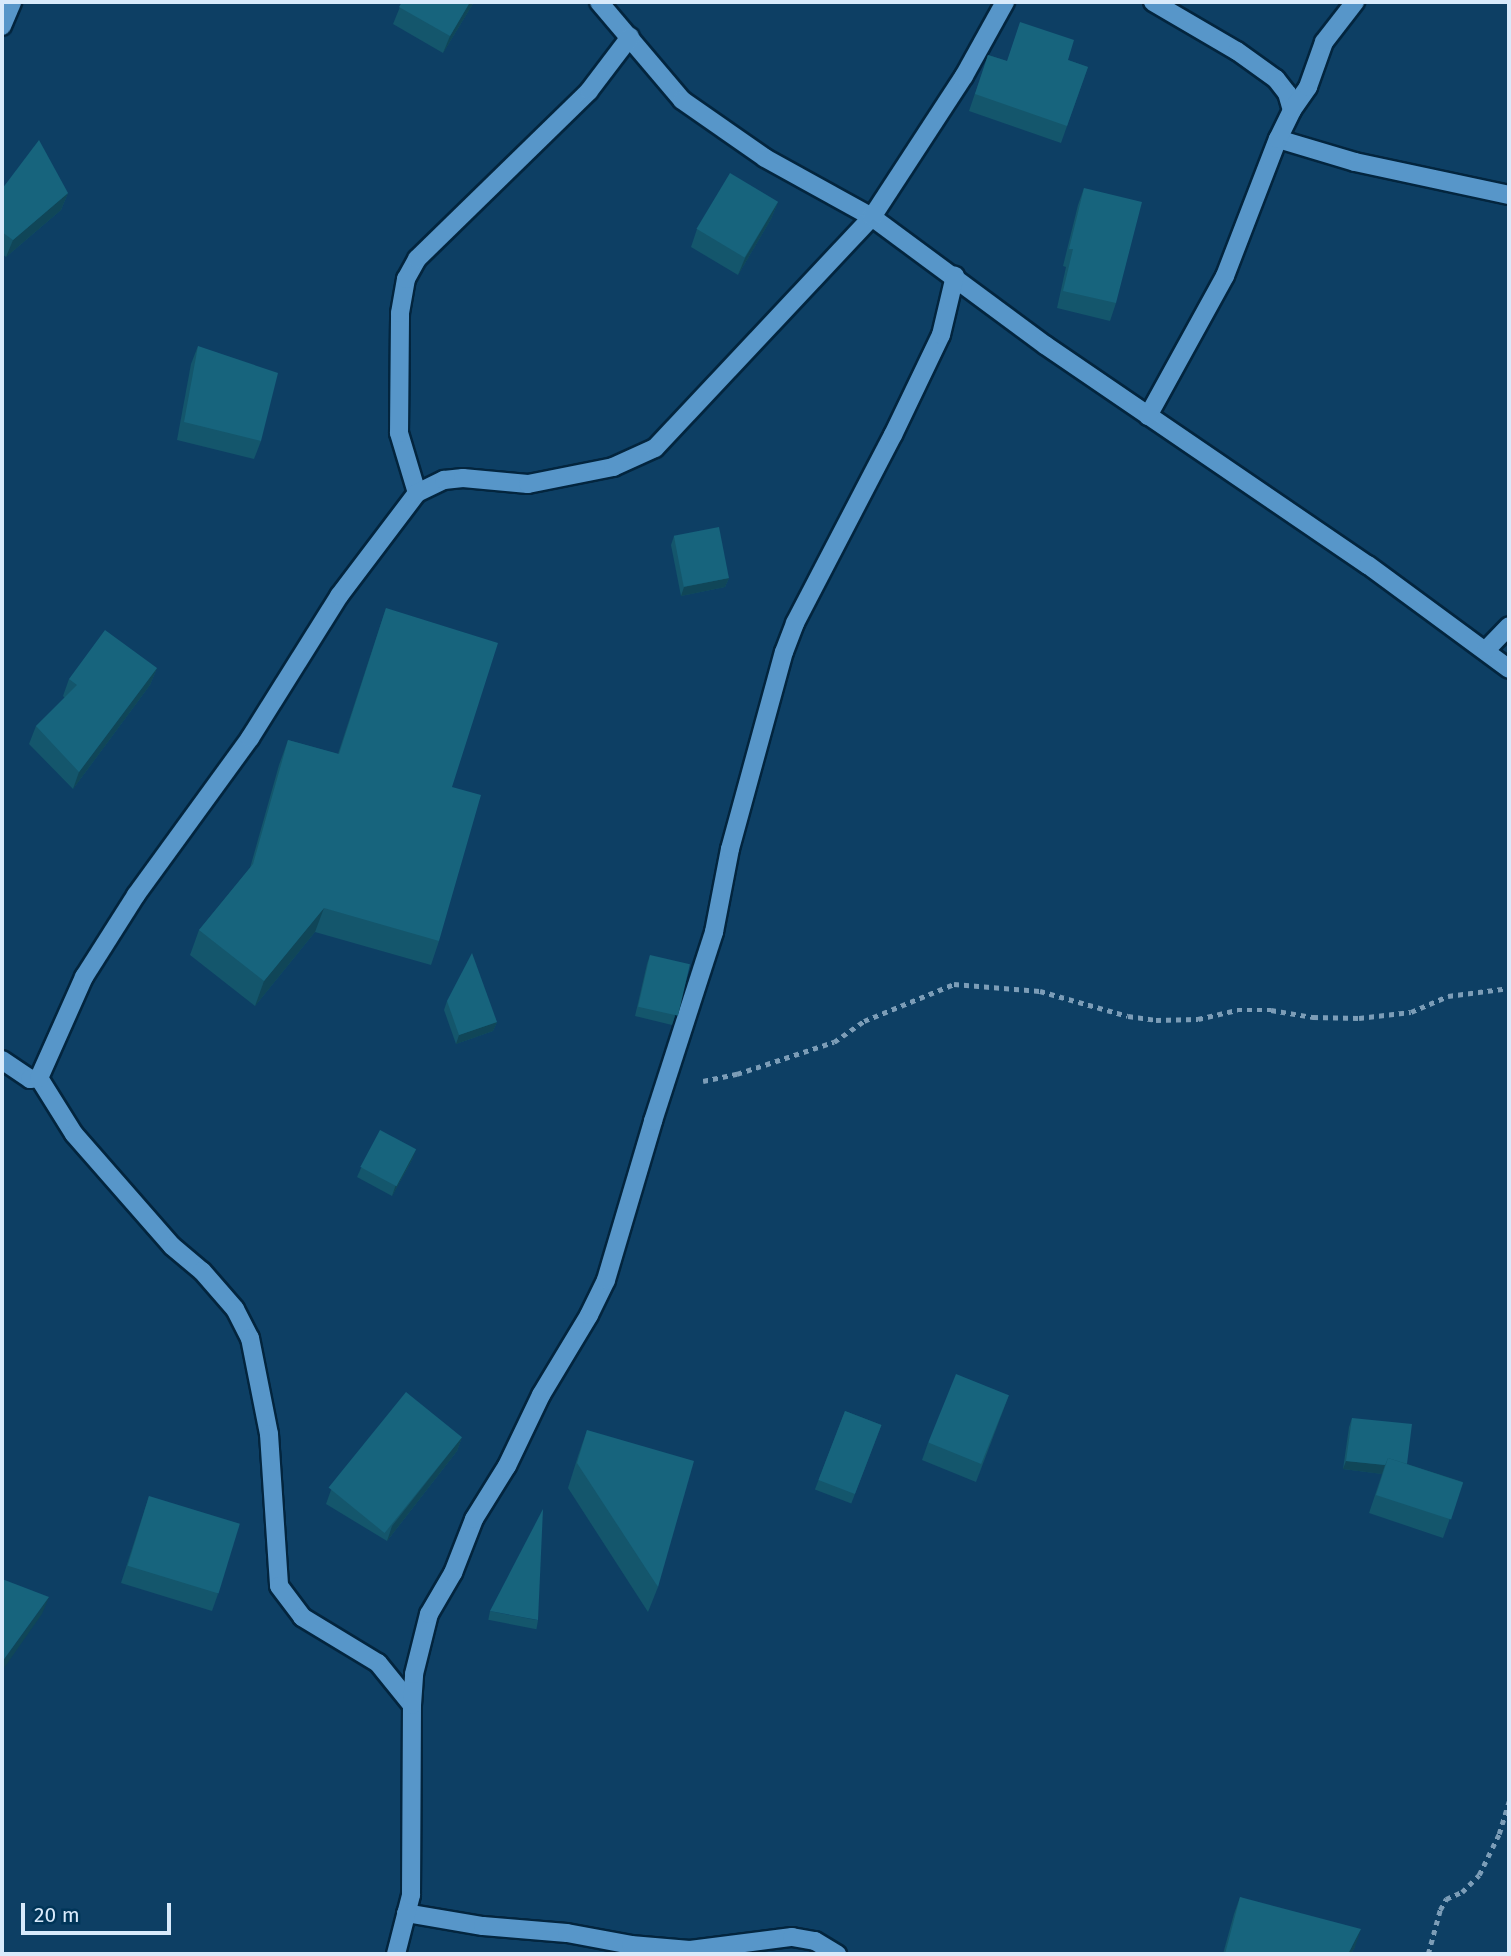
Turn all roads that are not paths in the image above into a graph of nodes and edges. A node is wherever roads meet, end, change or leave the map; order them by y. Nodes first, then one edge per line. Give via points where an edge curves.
1 (12, 2) edge
2 (599, 2) edge
3 (1004, 2) edge
4 (1153, 2) edge
5 (1355, 2) edge
6 (2, 26) edge
7 (630, 37) junction
8 (1292, 110) junction
9 (1278, 139) junction
10 (1509, 195) edge
11 (872, 217) junction
12 (955, 276) junction
13 (1148, 416) junction
14 (417, 494) junction
15 (1509, 626) edge
16 (1486, 650) junction
17 (1509, 669) edge
18 (2, 1060) edge
19 (39, 1078) junction
20 (412, 1704) junction
21 (407, 1913) junction
22 (396, 1954) edge
23 (837, 1954) edge

1 - 6 street
2 - 7 street
3 - 11 street via 964,76
4 - 8 street via 1276,79
5 - 8 street via 1324,42 1308,87
7 - 11 street via 682,100 765,158
7 - 14 street via 589,92 417,259 406,279 400,313 399,433
8 - 9 street
9 - 10 street via 1355,162
9 - 13 street via 1225,276
11 - 12 street
11 - 14 street via 656,448 613,467 528,484 463,478 444,480
12 - 13 street
12 - 20 street via 941,335 788,642 730,849 714,932 606,1280 474,1519 453,1573 429,1614 414,1674
13 - 16 street
14 - 19 street via 339,596 250,738 136,895 84,977
15 - 16 street
16 - 17 street
18 - 19 street via 30,1079
19 - 20 street via 74,1134 172,1246 202,1271 235,1309 250,1338 269,1434 276,1568 288,1602 302,1617 378,1664
20 - 21 street via 411,1895
21 - 22 street
21 - 23 street via 690,1950 792,1937 815,1941

